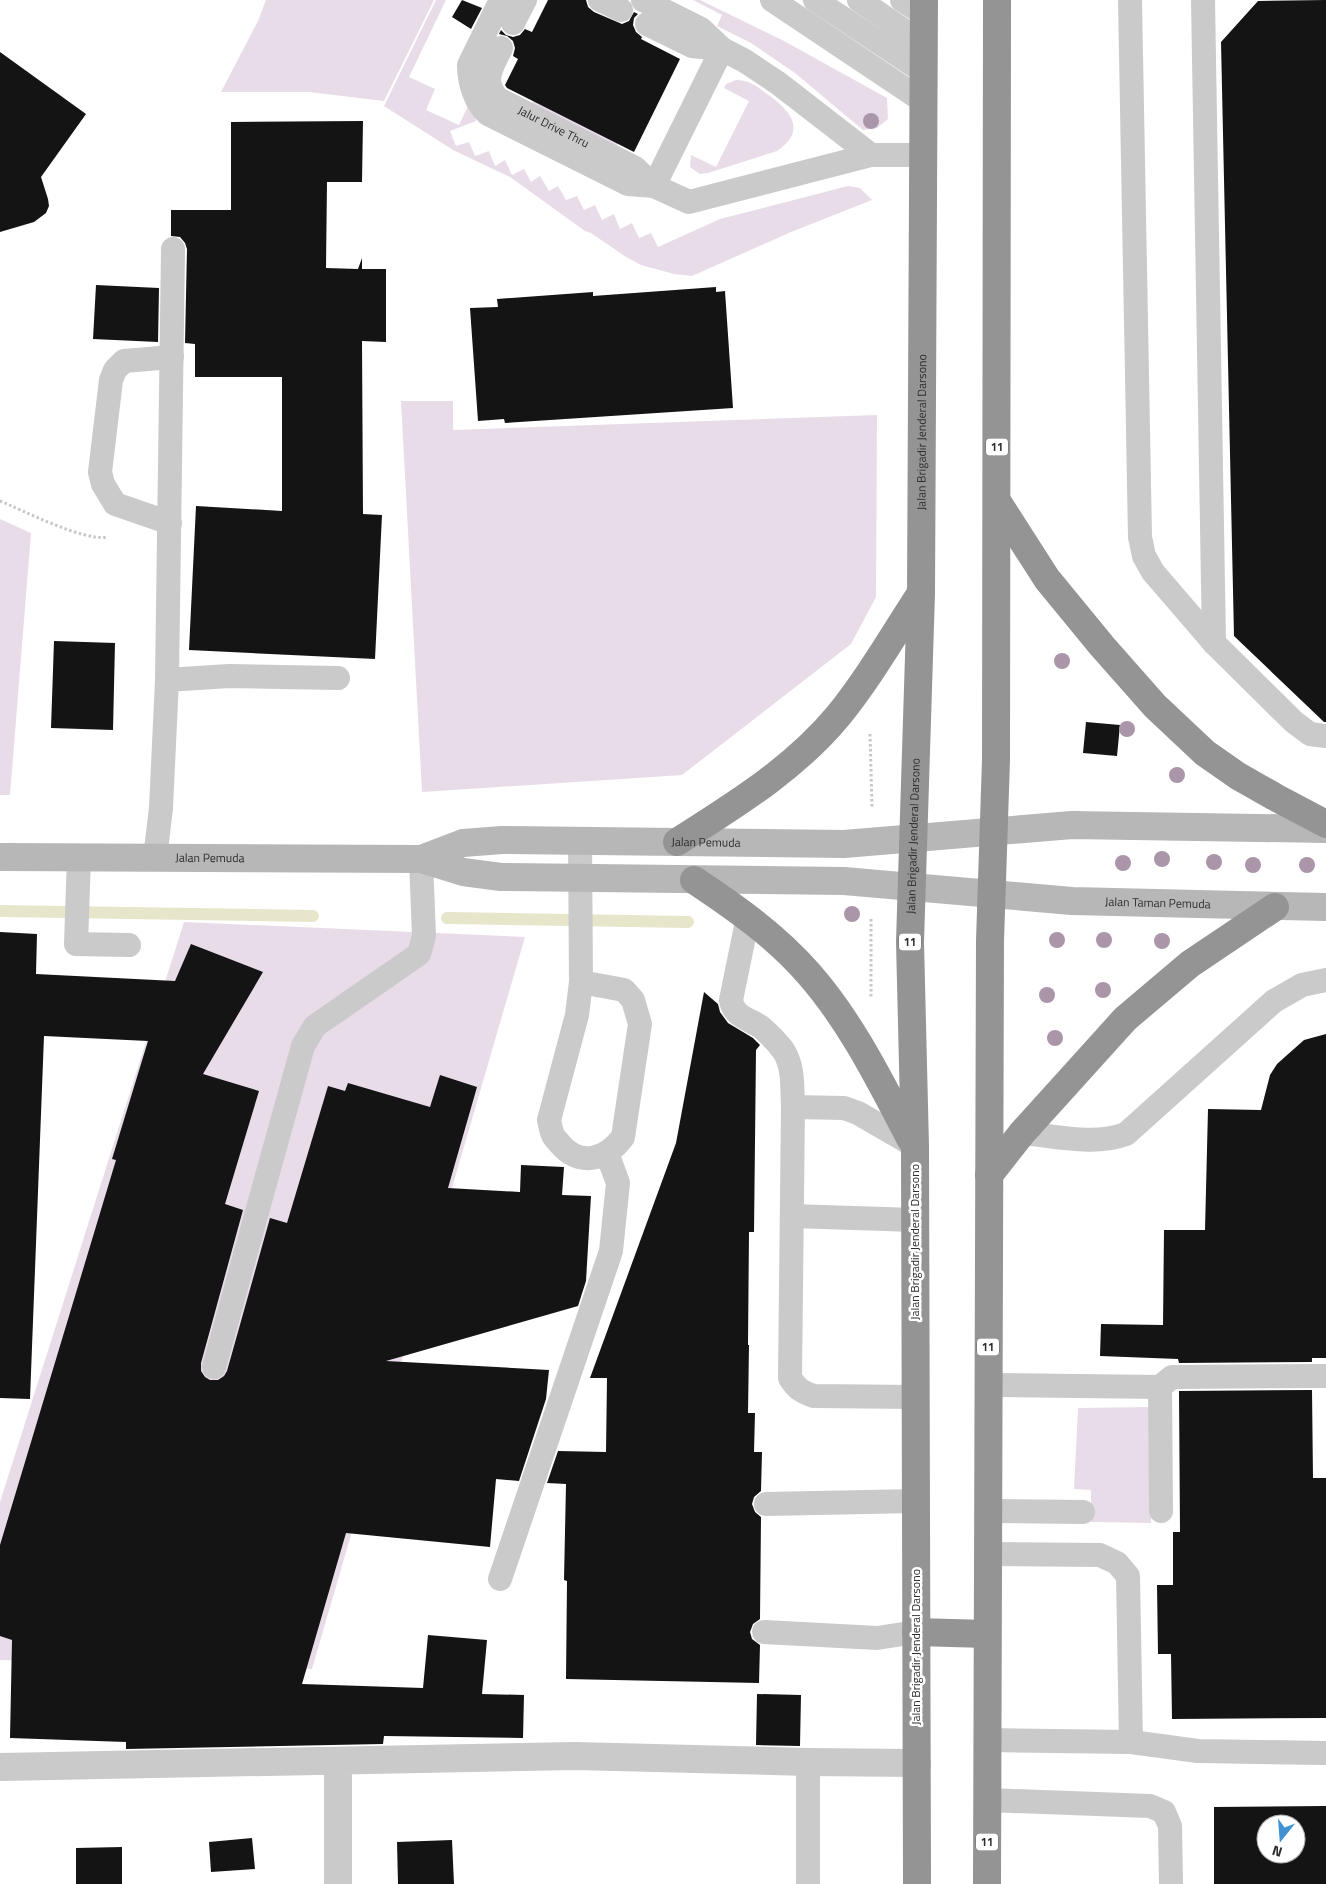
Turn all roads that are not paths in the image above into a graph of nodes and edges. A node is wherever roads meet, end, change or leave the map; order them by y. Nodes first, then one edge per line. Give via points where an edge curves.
1 (501, 0) edge
2 (525, 0) edge
3 (600, 0) edge
4 (643, 0) edge
5 (772, 0) edge
6 (815, 0) edge
7 (859, 0) edge
8 (997, 0) edge
9 (1130, 0) edge
10 (1203, 0) edge
11 (917, 5) edge
12 (621, 10) dead end
13 (513, 23) dead end
14 (647, 24) dead end
15 (924, 44) junction
16 (501, 48) dead end
17 (722, 50) junction
18 (924, 72) junction
19 (923, 101) junction
20 (871, 155) junction
21 (923, 155) junction
22 (654, 186) junction
23 (173, 249) dead end
24 (172, 357) junction
25 (997, 501) junction
26 (170, 523) junction
27 (920, 593) junction
28 (1214, 643) junction
29 (338, 678) dead end
30 (168, 680) junction
31 (1326, 736) edge
32 (1326, 824) edge
33 (1326, 829) edge
34 (993, 832) junction
35 (913, 840) junction
36 (580, 841) junction
37 (677, 842) junction
38 (0, 857) edge
39 (79, 858) junction
40 (155, 858) junction
41 (421, 859) junction
42 (580, 878) junction
43 (694, 880) junction
44 (912, 887) junction
45 (992, 894) junction
46 (1274, 907) junction
47 (1326, 907) edge
48 (748, 916) junction
49 (129, 945) dead end
50 (1326, 980) edge
51 (581, 982) junction
52 (794, 1106) junction
53 (1022, 1133) junction
54 (914, 1146) junction
55 (607, 1152) junction
56 (989, 1174) junction
57 (792, 1216) junction
58 (915, 1220) junction
59 (214, 1367) dead end
60 (1326, 1376) edge
61 (988, 1385) junction
62 (1160, 1387) junction
63 (916, 1397) junction
64 (916, 1501) junction
65 (766, 1504) dead end
66 (987, 1511) junction
67 (1161, 1511) dead end
68 (1082, 1512) dead end
69 (988, 1554) junction
70 (500, 1579) dead end
71 (764, 1632) dead end
72 (916, 1632) junction
73 (987, 1634) junction
74 (986, 1740) junction
75 (1131, 1742) junction
76 (1326, 1752) edge
77 (338, 1762) junction
78 (808, 1762) junction
79 (917, 1763) junction
80 (0, 1767) edge
81 (987, 1800) junction
82 (338, 1884) edge
83 (808, 1884) edge
84 (917, 1884) edge
85 (986, 1884) edge
86 (1171, 1884) edge

1 - 22 lane via 469,66 476,96 483,109 628,184
2 - 13 lane
3 - 12 lane
4 - 17 lane via 701,29
5 - 19 lane
6 - 18 lane
7 - 15 lane
8 - 25 highway, 11
9 - 28 lane via 1140,537 1144,556 1153,572
10 - 28 lane
11 - 15 highway, Jalan Brigadir Jenderal Darsono / 11
14 - 17 lane via 692,46
15 - 18 highway, Jalan Brigadir Jenderal Darsono / 11
16 - 22 lane, Jalur Drive Thru via 488,82 498,99 635,168
17 - 20 lane via 746,61 778,83
17 - 22 lane
18 - 19 highway, Jalan Brigadir Jenderal Darsono / 11
19 - 21 highway, Jalan Brigadir Jenderal Darsono / 11
20 - 21 lane
20 - 22 lane via 688,202
21 - 27 highway, Jalan Brigadir Jenderal Darsono / 11
23 - 24 lane
24 - 26 lane
24 - 26 lane via 124,361 118,366 113,374 100,472 115,504
25 - 32 highway via 1047,579 1155,706 1205,753 1274,797
25 - 34 highway, 11
26 - 30 lane
27 - 35 highway, Jalan Brigadir Jenderal Darsono / 11
27 - 37 highway via 838,715 807,748 774,777
28 - 31 lane via 1294,722 1310,734
29 - 30 lane via 229,676
30 - 40 lane
33 - 34 street via 1072,825
34 - 35 street, Jalan Pemuda
34 - 45 highway, 11
35 - 37 street, Jalan Pemuda via 844,844
35 - 44 highway, Jalan Brigadir Jenderal Darsono / 11
36 - 37 street, Jalan Pemuda
36 - 41 street, Jalan Pemuda via 463,843
36 - 42 lane
38 - 39 street, Jalan Pemuda
39 - 40 street, Jalan Pemuda
39 - 49 lane via 76,944
40 - 41 street, Jalan Pemuda
41 - 42 street, Jalan Pemuda via 463,872 502,877
41 - 59 lane via 424,936 419,954 315,1026 303,1046
42 - 43 street, Jalan Pemuda
42 - 51 lane
43 - 44 street, Jalan Pemuda via 844,881
43 - 48 highway
44 - 45 street, Jalan Pemuda
44 - 54 highway, Jalan Brigadir Jenderal Darsono / 11
45 - 46 street, Jalan Taman Pemuda via 1072,901
45 - 56 highway, 11
46 - 47 street, Jalan Taman Pemuda
46 - 53 highway via 1190,964 1125,1019
48 - 52 lane via 732,1007 762,1028 784,1050 792,1072
48 - 54 highway via 810,974 836,1008
50 - 53 lane via 1302,985 1274,1001 1126,1134 1095,1140
51 - 55 lane via 624,990 633,1000 640,1024 622,1137
51 - 55 lane via 577,1015 549,1120 553,1135 572,1155 581,1159 593,1158
52 - 54 lane via 844,1108
52 - 57 lane
53 - 56 highway
54 - 58 highway, Jalan Brigadir Jenderal Darsono / 11
55 - 70 lane via 618,1183 611,1251
56 - 61 highway, 11
57 - 58 lane
57 - 63 lane via 790,1378 795,1387 814,1396
58 - 63 highway, Jalan Brigadir Jenderal Darsono / 11
60 - 62 lane via 1172,1377
61 - 62 lane
61 - 66 highway, 11
62 - 67 lane
63 - 64 highway, Jalan Brigadir Jenderal Darsono / 11
64 - 65 lane
64 - 72 highway, Jalan Brigadir Jenderal Darsono / 11
66 - 68 lane
66 - 69 highway, 11
69 - 73 highway, 11
69 - 75 lane via 1100,1556 1117,1563 1128,1576
71 - 72 lane via 877,1638
72 - 73 highway
72 - 79 highway, Jalan Brigadir Jenderal Darsono / 11
73 - 74 highway, 11
74 - 75 lane
74 - 81 highway, 11
75 - 76 lane via 1198,1751
77 - 78 street via 575,1756
77 - 80 street
77 - 82 street
78 - 79 street
78 - 83 lane
79 - 84 highway, Jalan Brigadir Jenderal Darsono / 11
81 - 85 highway, 11
81 - 86 lane via 1150,1806 1164,1812 1170,1826

